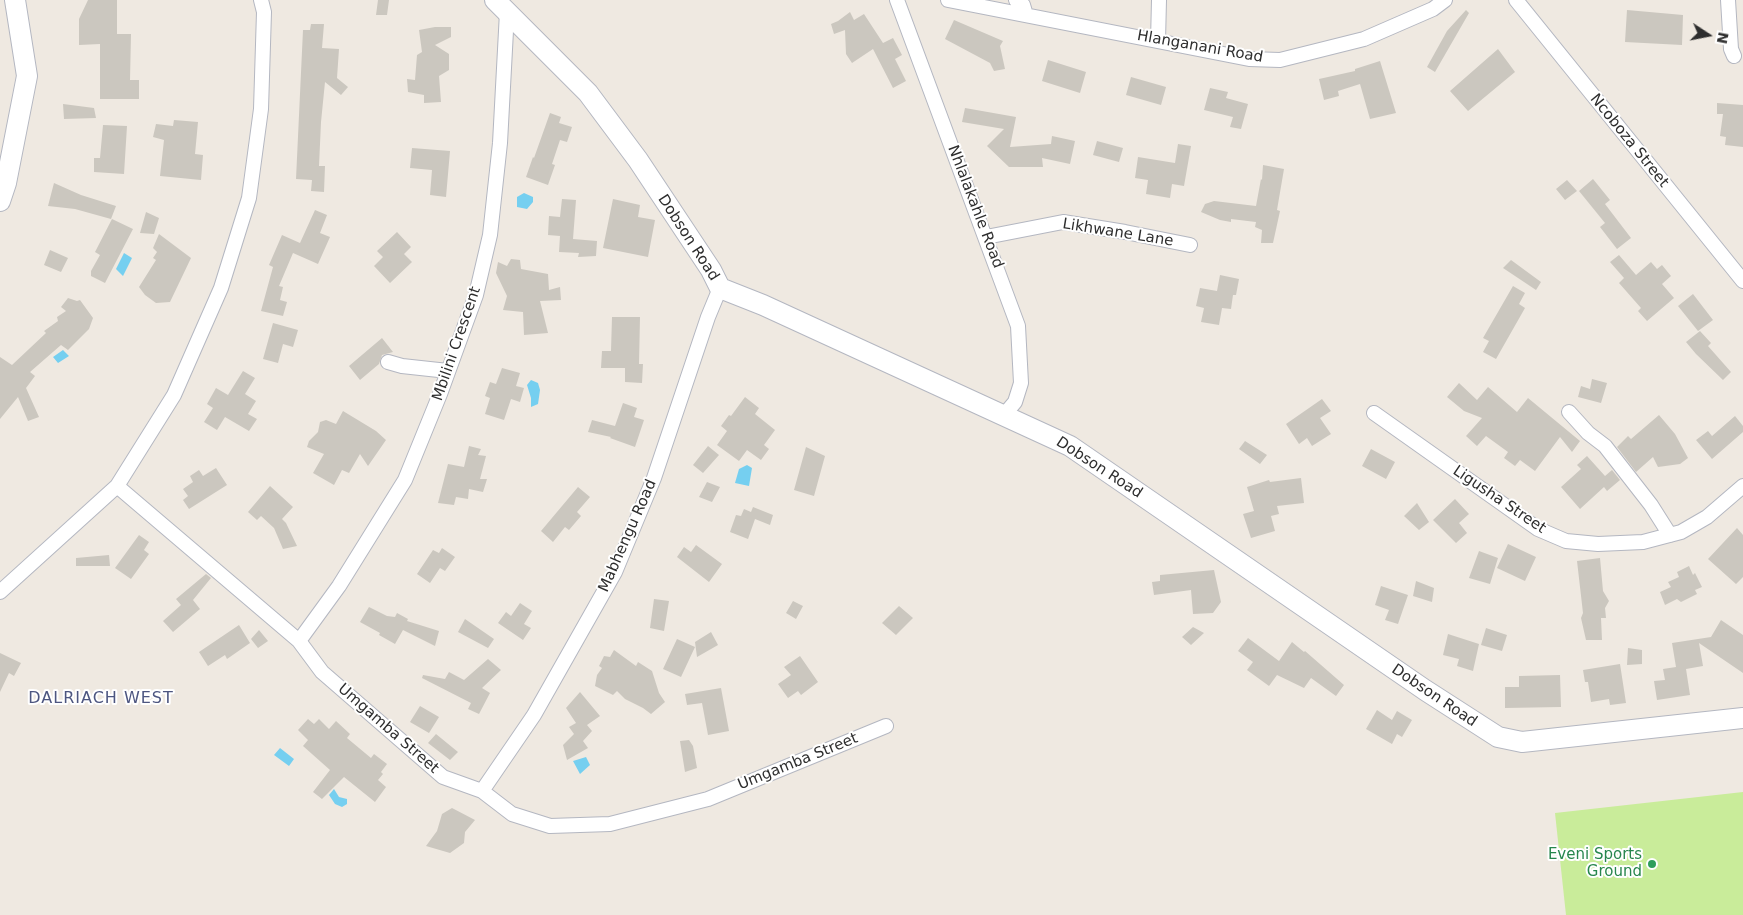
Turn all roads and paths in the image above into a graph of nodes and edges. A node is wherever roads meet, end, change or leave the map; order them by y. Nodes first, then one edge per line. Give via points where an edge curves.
1 (15, 0) edge
2 (261, 0) edge
3 (897, 0) edge
4 (948, 0) edge
5 (1016, 0) edge
6 (1159, 0) edge
7 (1444, 0) edge
8 (1516, 0) edge
9 (1728, 0) edge
10 (501, 6) edge
11 (1026, 15) junction
12 (1158, 41) junction
13 (1734, 56) dead end
14 (0, 201) edge
15 (986, 237) junction
16 (1190, 246) dead end
17 (1743, 281) edge
18 (720, 288) junction
19 (388, 362) dead end
20 (448, 371) junction
21 (1569, 412) dead end
22 (1374, 413) dead end
23 (1004, 415) junction
24 (117, 486) junction
25 (1743, 486) edge
26 (1670, 535) junction
27 (0, 592) edge
28 (298, 642) junction
29 (1743, 718) edge
30 (886, 726) dead end
31 (482, 791) junction

1 - 14 street via 27,76
2 - 24 street via 264,12 261,109 249,198 221,288 174,395
3 - 15 street, Nhlalakahle Road
4 - 11 street, Hlanganani Road
5 - 11 street via 1023,5
6 - 12 street
7 - 12 street, Hlanganani Road via 1433,9 1364,39 1280,60 1249,59
8 - 17 street, Ncoboza Street
9 - 13 street
10 - 18 street, Dobson Road via 588,93 638,160
10 - 20 street, Mbilini Crescent via 500,143 490,235 476,295
11 - 12 street, Hlanganani Road
15 - 16 street, Likhwane Lane via 1063,222
15 - 23 street, Nhlalakahle Road via 1018,326 1021,383 1015,402
18 - 23 street, Dobson Road
18 - 31 street, Mabhengu Road via 654,478 615,572 534,714
19 - 20 street
20 - 28 street, Mbilini Crescent via 405,480 339,586
21 - 26 street via 1605,446
22 - 26 street, Ligusha Street via 1538,529 1566,541 1598,544 1643,542
23 - 29 street, Dobson Road via 1070,446 1498,738 1522,742
24 - 27 street
24 - 28 street, Umgamba Street
25 - 26 street, Ligusha Street via 1707,517
28 - 31 street, Umgamba Street via 322,672 443,777
30 - 31 street, Umgamba Street via 708,799 610,824 550,826 512,814

